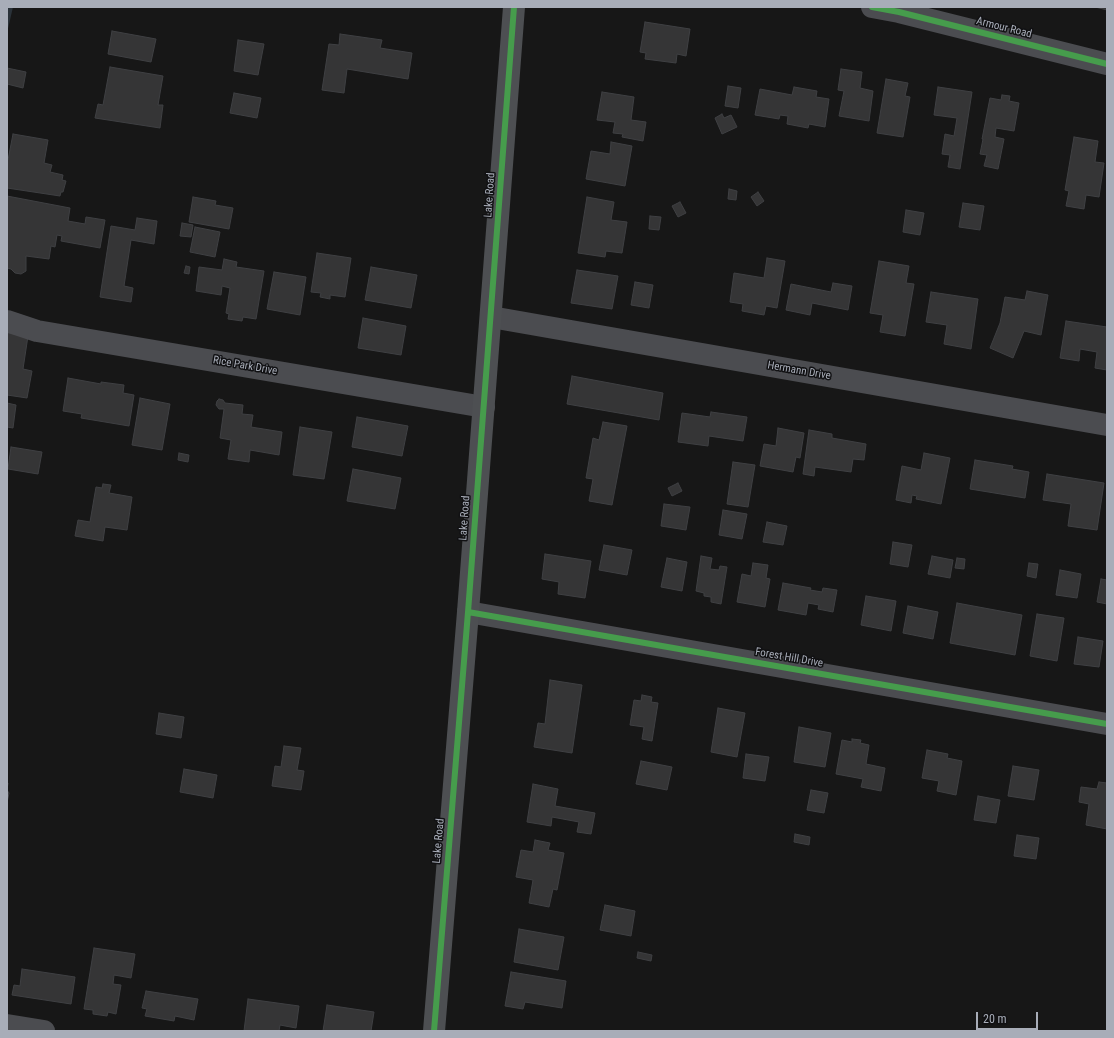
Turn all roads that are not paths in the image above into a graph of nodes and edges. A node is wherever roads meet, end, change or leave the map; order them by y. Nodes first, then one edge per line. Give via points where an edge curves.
1 (514, 7) edge
2 (872, 7) edge
3 (1107, 64) edge
4 (490, 317) junction
5 (7, 321) edge
6 (484, 407) junction
7 (1107, 425) edge
8 (468, 612) junction
9 (1107, 724) edge
10 (7, 1025) edge
11 (44, 1031) edge
12 (434, 1031) edge

1 - 4 main road, Lake Road
2 - 3 street, Armour Road
4 - 6 main road, Lake Road
4 - 7 street, Hermann Drive
5 - 6 street, Rice Park Drive via 37,331
6 - 8 main road, Lake Road
8 - 9 street, Forest Hill Drive
8 - 12 main road, Lake Road
10 - 11 street

